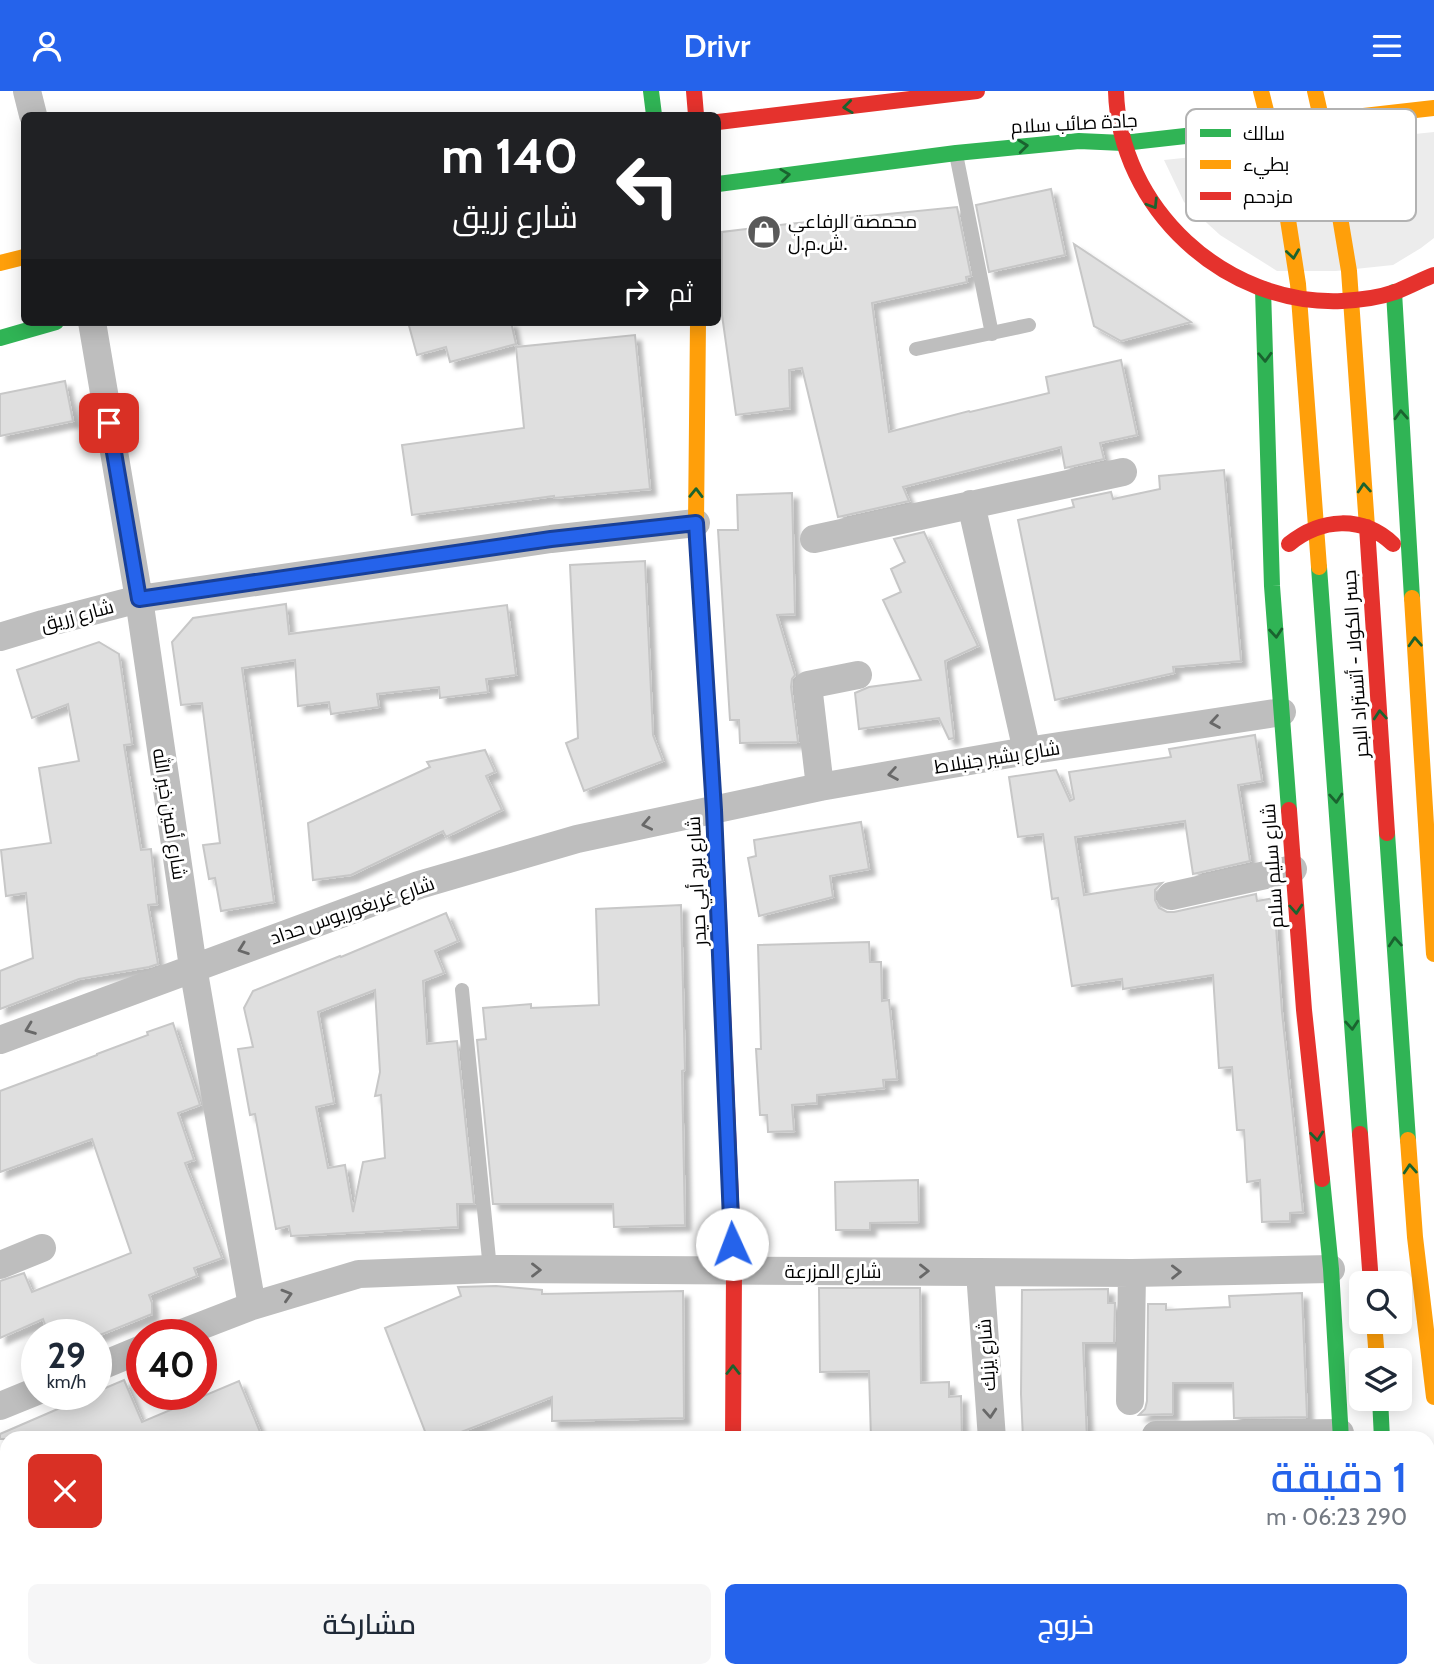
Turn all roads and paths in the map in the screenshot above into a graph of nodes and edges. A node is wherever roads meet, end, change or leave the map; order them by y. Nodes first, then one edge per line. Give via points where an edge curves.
1 (27, 91) edge
2 (651, 91) edge
3 (694, 91) edge
4 (977, 91) edge
5 (1116, 91) edge
6 (1261, 91) edge
7 (1315, 91) edge
8 (1434, 108) edge
9 (1266, 109) edge
10 (1319, 109) edge
11 (1416, 110) edge
12 (32, 112) edge
13 (654, 112) edge
14 (696, 112) edge
15 (721, 122) edge
16 (1186, 136) edge
17 (1123, 143) junction
18 (956, 153) junction
19 (721, 184) edge
20 (1288, 221) edge
21 (1341, 221) edge
22 (21, 258) edge
23 (0, 263) edge
24 (1434, 275) edge
25 (1263, 289) junction
26 (1394, 292) junction
27 (1029, 325) dead end
28 (42, 326) edge
29 (93, 326) edge
30 (698, 326) edge
31 (992, 334) junction
32 (0, 338) edge
33 (916, 349) dead end
34 (1123, 472) dead end
35 (971, 504) junction
36 (696, 523) junction
37 (814, 539) dead end
38 (1411, 576) junction
39 (1272, 586) junction
40 (139, 599) junction
41 (0, 637) edge
42 (858, 675) dead end
43 (1426, 678) edge
44 (1282, 712) junction
45 (1027, 751) junction
46 (820, 787) junction
47 (714, 810) junction
48 (1293, 869) junction
49 (1171, 895) dead end
50 (1434, 954) edge
51 (193, 967) junction
52 (461, 990) dead end
53 (0, 1040) edge
54 (42, 1248) dead end
55 (0, 1265) edge
56 (490, 1269) junction
57 (1331, 1269) junction
58 (734, 1271) junction
59 (1370, 1271) edge
60 (980, 1272) junction
61 (1132, 1273) junction
62 (252, 1306) junction
63 (217, 1320) edge
64 (21, 1397) edge
65 (1434, 1397) edge
66 (1130, 1401) dead end
67 (0, 1406) edge
68 (1381, 1411) edge
69 (733, 1431) edge
70 (991, 1431) edge
71 (1341, 1431) edge
72 (1382, 1431) edge

1 - 12 street
2 - 13 main road
3 - 14 main road
4 -> 15 main road
5 - 17 main road
6 -> 9 main road, جسر الكولا - أتستراد البحر
10 -> 7 main road, جسر الكولا - أتستراد البحر
8 - 11 main road, جادة صائب سلام
16 - 17 main road, جادة صائب سلام
18 -> 17 main road, جادة صائب سلام via 1079,141
17 -> 25 main road via 1161,218 1190,248 1224,272
19 -> 18 main road, جادة صائب سلام
18 - 31 lane
20 -> 59 main road, جسر الكولا - أتستراد البحر via 1298,284
65 -> 21 main road, جسر الكولا - أتستراد البحر via 1415,1237 1349,271
22 - 23 main road
24 - 26 main road
25 - 26 main road via 1328,301
25 -> 39 main road, شارع سليم سلام
38 -> 26 main road
27 - 31 lane
28 - 32 main road
29 - 40 street, شارع أمين خير الله
36 -> 30 main road, شارع برج أبي حيدر
31 - 33 lane
34 - 35 street
35 - 37 street
35 - 45 street
36 - 40 street, شارع زريق via 551,539
36 - 47 main road, شارع برج أبي حيدر
38 - 39 main road via 1391,542 1374,530 1339,523 1305,532 1290,542
43 -> 38 main road
39 -> 44 main road, شارع سليم سلام
40 - 41 street, شارع زريق
40 - 51 street, شارع أمين خير الله
42 - 46 street via 808,685
43 - 50 main road
44 -> 45 street, شارع بشير جنبلاط
44 - 48 main road, شارع سليم سلام
45 -> 46 street, شارع بشير جنبلاط
46 - 47 street, شارع بشير جنبلاط
47 -> 51 street, شارع غريغوريوس حداد via 577,839 419,885
47 - 58 main road, شارع برج أبي حيدر
48 - 49 street
48 -> 57 main road, شارع سليم سلام
51 -> 53 street, شارع غريغوريوس حداد
51 - 62 street, شارع أمين خير الله
52 - 56 lane
54 - 55 street
56 -> 58 street, شارع المزرعة
62 -> 56 street, شارع المزرعة via 359,1274
61 -> 57 street, شارع المزرعة
57 - 71 main road, شارع سليم سلام
58 -> 60 street, شارع المزرعة
69 -> 58 main road, شارع برج أبي حيدر
60 - 61 street, شارع المزرعة
60 -> 70 street, شارع يزبك
61 - 66 street
62 - 63 street, شارع المزرعة
64 - 67 street
68 - 72 main road

